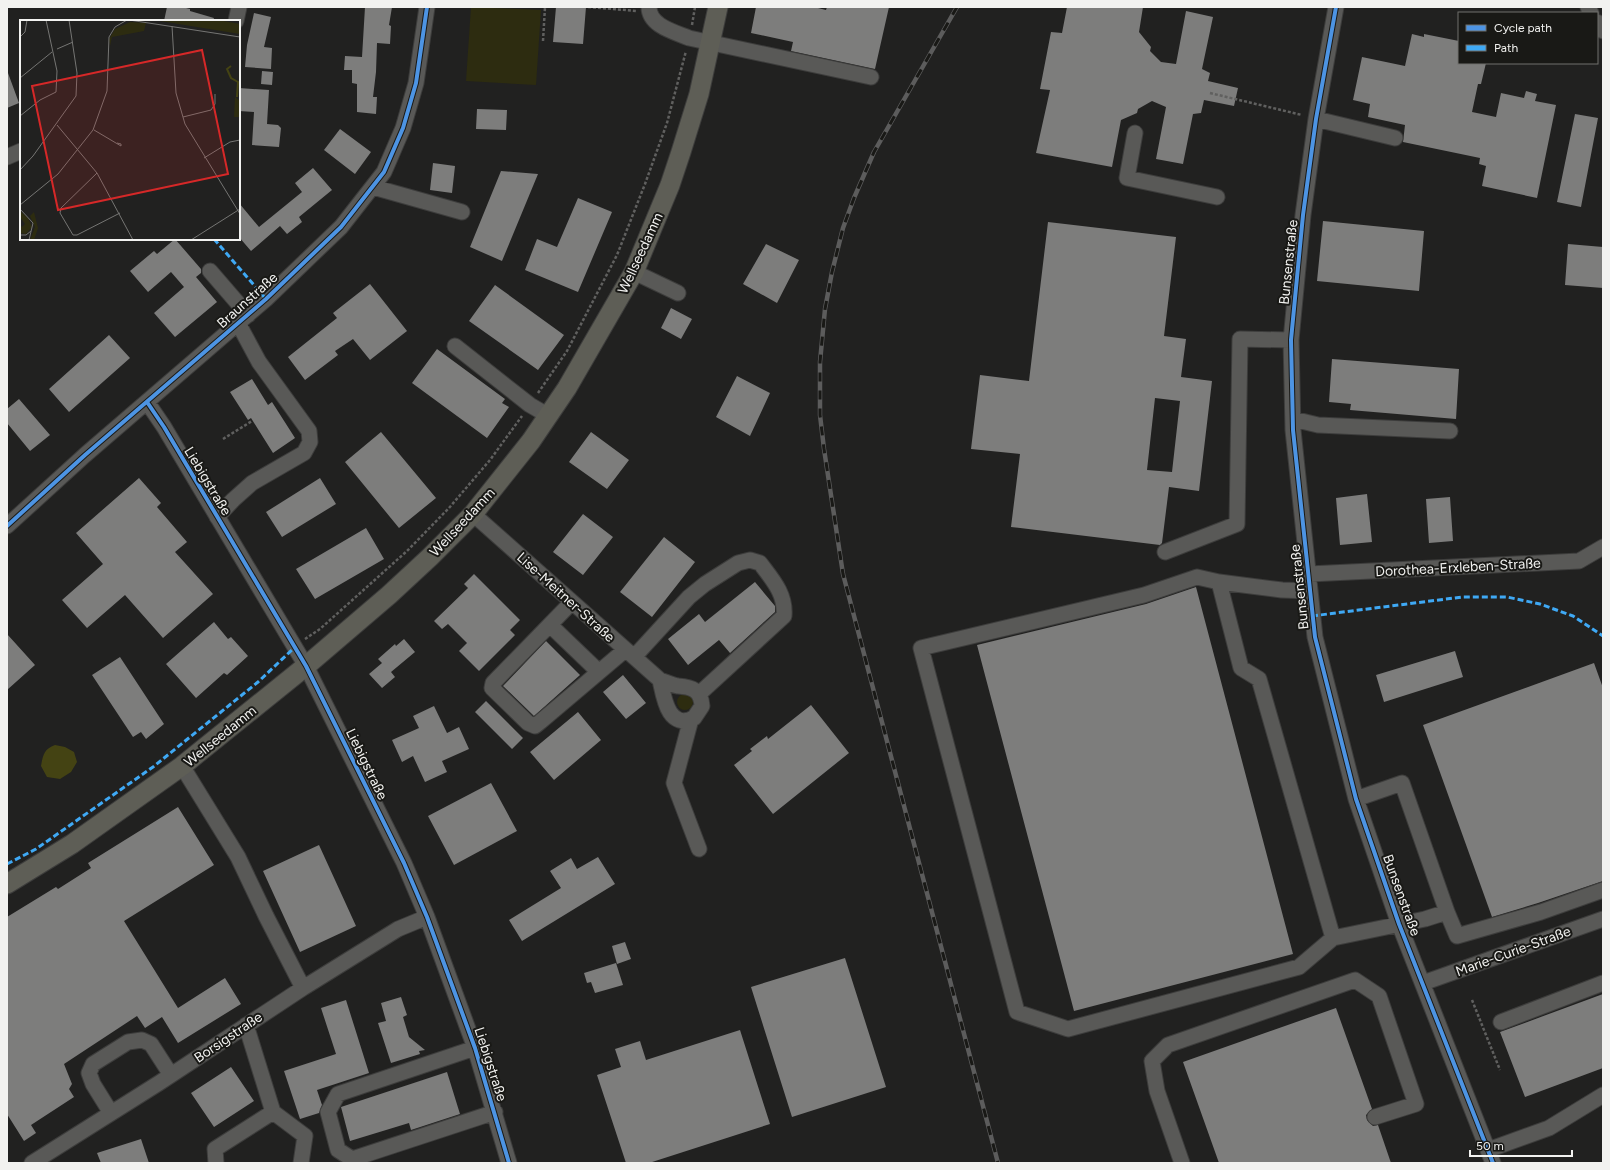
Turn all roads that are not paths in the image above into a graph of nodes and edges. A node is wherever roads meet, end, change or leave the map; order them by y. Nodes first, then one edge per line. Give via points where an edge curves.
1 (239, 7) edge
2 (427, 7) edge
3 (718, 7) edge
4 (1336, 7) edge
5 (649, 10) edge
6 (236, 20) edge
7 (711, 43) junction
8 (870, 77) dead end
9 (1316, 119) junction
10 (1135, 133) dead end
11 (1395, 138) dead end
12 (20, 151) edge
13 (7, 157) edge
14 (373, 187) junction
15 (1217, 197) dead end
16 (462, 212) dead end
17 (210, 271) dead end
18 (634, 272) junction
19 (678, 294) dead end
20 (243, 319) junction
21 (1291, 340) junction
22 (455, 346) dead end
23 (147, 402) junction
24 (549, 416) junction
25 (1293, 419) junction
26 (1450, 431) dead end
27 (473, 514) junction
28 (217, 517) junction
29 (7, 526) edge
30 (1603, 547) edge
31 (1165, 552) dead end
32 (1309, 574) junction
33 (1219, 582) junction
34 (1310, 591) junction
35 (572, 602) junction
36 (550, 625) junction
37 (630, 654) junction
38 (306, 666) junction
39 (599, 672) junction
40 (660, 680) junction
41 (699, 694) junction
42 (691, 719) junction
43 (182, 766) junction
44 (1356, 799) junction
45 (699, 849) dead end
46 (7, 884) edge
47 (1603, 890) edge
48 (1447, 912) junction
49 (427, 917) junction
50 (1603, 919) edge
51 (1399, 924) junction
52 (1333, 938) junction
53 (1423, 983) junction
54 (1603, 983) edge
55 (303, 988) junction
56 (1501, 1022) dead end
57 (246, 1024) junction
58 (475, 1048) junction
59 (171, 1075) junction
60 (1603, 1095) edge
61 (273, 1112) junction
62 (495, 1112) junction
63 (111, 1113) junction
64 (1375, 1117) dead end
65 (1490, 1156) edge
66 (32, 1163) edge
67 (216, 1163) edge
68 (301, 1163) edge
69 (509, 1163) edge
70 (1182, 1163) edge

1 - 6 street
2 - 14 street, Braunstraße via 416,83 404,128 384,172
3 - 7 main road, Wellseedamm
4 - 9 street, Bunsenstraße
5 - 7 street via 656,23 667,29
7 - 8 street
7 - 18 main road, Wellseedamm via 699,94 675,172
9 - 11 street
9 - 21 street, Bunsenstraße via 1303,216
10 - 15 street via 1127,178
12 - 13 street
14 - 16 street
14 - 20 street, Braunstraße via 341,227
17 - 20 street
18 - 19 street
18 - 24 main road, Wellseedamm
20 - 23 street, Braunstraße
20 - 28 street via 259,362 309,431 310,442 304,453 252,483
21 - 25 street, Bunsenstraße
21 - 31 street via 1240,339 1237,524
22 - 24 street via 530,405
23 - 28 street, Liebigstraße
23 - 29 street, Braunstraße
24 - 27 main road, Wellseedamm
25 - 26 street via 1318,425
25 - 32 street, Bunsenstraße
27 - 35 street, Lise-Meitner-Straße
27 - 38 main road, Wellseedamm via 430,557
28 - 38 street, Liebigstraße
30 - 32 street, Dorothea-Erxleben-Straße via 1579,561
32 - 34 street, Bunsenstraße
33 - 34 street
33 - 52 street via 1241,668 1259,679
33 - 52 street via 1197,577 1144,595 921,648 1017,1012 1068,1029 1298,967
34 - 44 street, Bunsenstraße via 1315,637
35 - 36 street
35 - 37 street, Lise-Meitner-Straße
36 - 39 street
36 - 39 street via 493,683 492,688 528,723 535,726
37 - 39 street
37 - 40 street, Lise-Meitner-Straße
37 - 41 street via 705,584 738,563 750,560 760,563 779,589 785,606 784,616
38 - 43 main road, Wellseedamm
38 - 49 street, Liebigstraße via 404,863
40 - 41 street, Lise-Meitner-Straße via 693,688
40 - 42 street via 669,711 675,718 683,721
41 - 42 street via 702,706
42 - 45 street via 674,783
43 - 46 main road, Wellseedamm via 72,844
43 - 55 street via 238,857
44 - 48 street via 1402,783
44 - 51 street, Bunsenstraße
47 - 48 street via 1541,912 1457,936
48 - 51 street
49 - 55 street, Borsigstraße via 398,930
49 - 58 street, Liebigstraße
50 - 53 street, Marie-Curie-Straße
51 - 52 street
51 - 53 street, Bunsenstraße
53 - 65 street, Bunsenstraße
54 - 56 street
55 - 57 street, Borsigstraße
57 - 59 street, Borsigstraße
57 - 61 street
58 - 62 street, Liebigstraße
58 - 62 street via 338,1094 328,1112 338,1150 352,1159
59 - 63 street, Borsigstraße
59 - 63 street via 151,1044 142,1040 128,1042 93,1064 88,1073 92,1084
60 - 65 street via 1549,1128
61 - 67 street via 215,1149
61 - 68 street via 305,1136
62 - 69 street, Liebigstraße
63 - 66 street, Borsigstraße
64 - 70 street via 1416,1104 1379,996 1356,980 1168,1045 1152,1061 1157,1091

